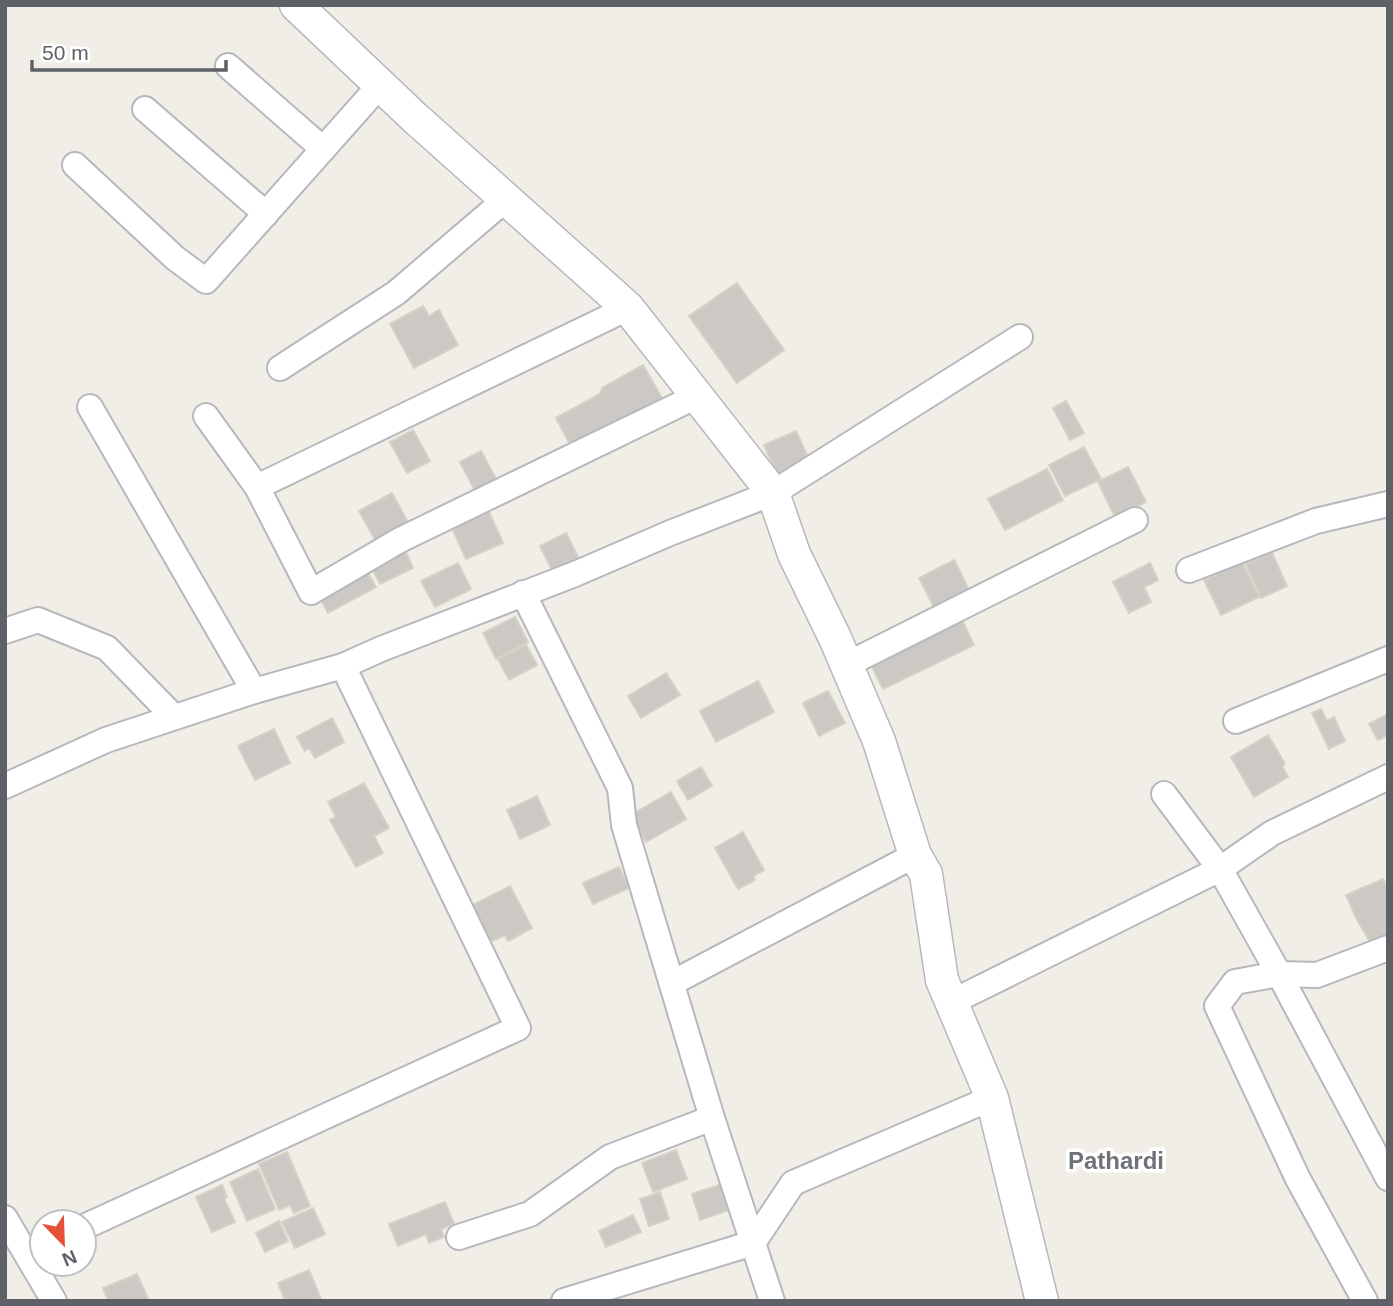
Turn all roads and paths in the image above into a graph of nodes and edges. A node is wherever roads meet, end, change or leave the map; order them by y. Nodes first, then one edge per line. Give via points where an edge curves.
1 (296, 5) edge
2 (228, 66) dead end
3 (380, 85) junction
4 (145, 109) dead end
5 (323, 149) junction
6 (75, 165) dead end
7 (506, 199) junction
8 (266, 214) junction
9 (628, 308) junction
10 (1020, 337) dead end
11 (281, 368) dead end
12 (697, 396) junction
13 (90, 407) dead end
14 (206, 416) dead end
15 (257, 487) junction
16 (773, 493) junction
17 (1388, 504) edge
18 (1135, 520) dead end
19 (1189, 570) dead end
20 (523, 593) junction
21 (5, 631) edge
22 (1388, 659) edge
23 (846, 665) junction
24 (343, 666) junction
25 (254, 691) junction
26 (174, 717) junction
27 (1236, 721) dead end
28 (1388, 777) edge
29 (5, 786) edge
30 (1164, 794) dead end
31 (915, 855) junction
32 (1220, 869) junction
33 (1388, 947) edge
34 (1279, 974) junction
35 (672, 983) junction
36 (952, 1002) junction
37 (992, 1098) junction
38 (712, 1118) junction
39 (1388, 1178) edge
40 (5, 1218) edge
41 (98, 1221) edge
42 (459, 1237) dead end
43 (753, 1243) junction
44 (25, 1254) edge
45 (631, 1291) edge
46 (1388, 1293) edge
47 (54, 1301) edge
48 (565, 1301) edge
49 (772, 1301) edge
50 (1042, 1301) edge
51 (1366, 1301) edge

1 - 3 street
2 - 5 street
3 - 5 street
3 - 7 street
4 - 8 street
5 - 8 street
6 - 8 street via 206,281
7 - 9 street
7 - 11 street via 396,293
9 - 12 street
9 - 15 street
10 - 16 street
12 - 15 street via 400,540 311,592
12 - 16 street
13 - 25 street
14 - 15 street
16 - 20 street
16 - 23 street via 794,554
17 - 19 street via 1316,521
18 - 23 street
20 - 24 street
20 - 35 street via 620,788 624,825
21 - 26 street via 38,620 107,648
22 - 27 street
23 - 31 street via 878,741
24 - 25 street
24 - 41 street via 518,1028
25 - 26 street
26 - 29 street via 106,740
28 - 32 street via 1272,833
30 - 32 street
31 - 35 street
31 - 36 street via 926,874 942,980
32 - 34 street
32 - 36 street
33 - 34 street via 1317,975
34 - 39 street
34 - 51 street via 1235,982 1217,1006 1297,1180
35 - 38 street
36 - 37 street
37 - 43 street via 793,1183
37 - 50 street
38 - 42 street via 610,1157 530,1214
38 - 43 street
40 - 44 street
43 - 45 street
43 - 49 street
44 - 47 street
45 - 48 street
46 - 51 street

